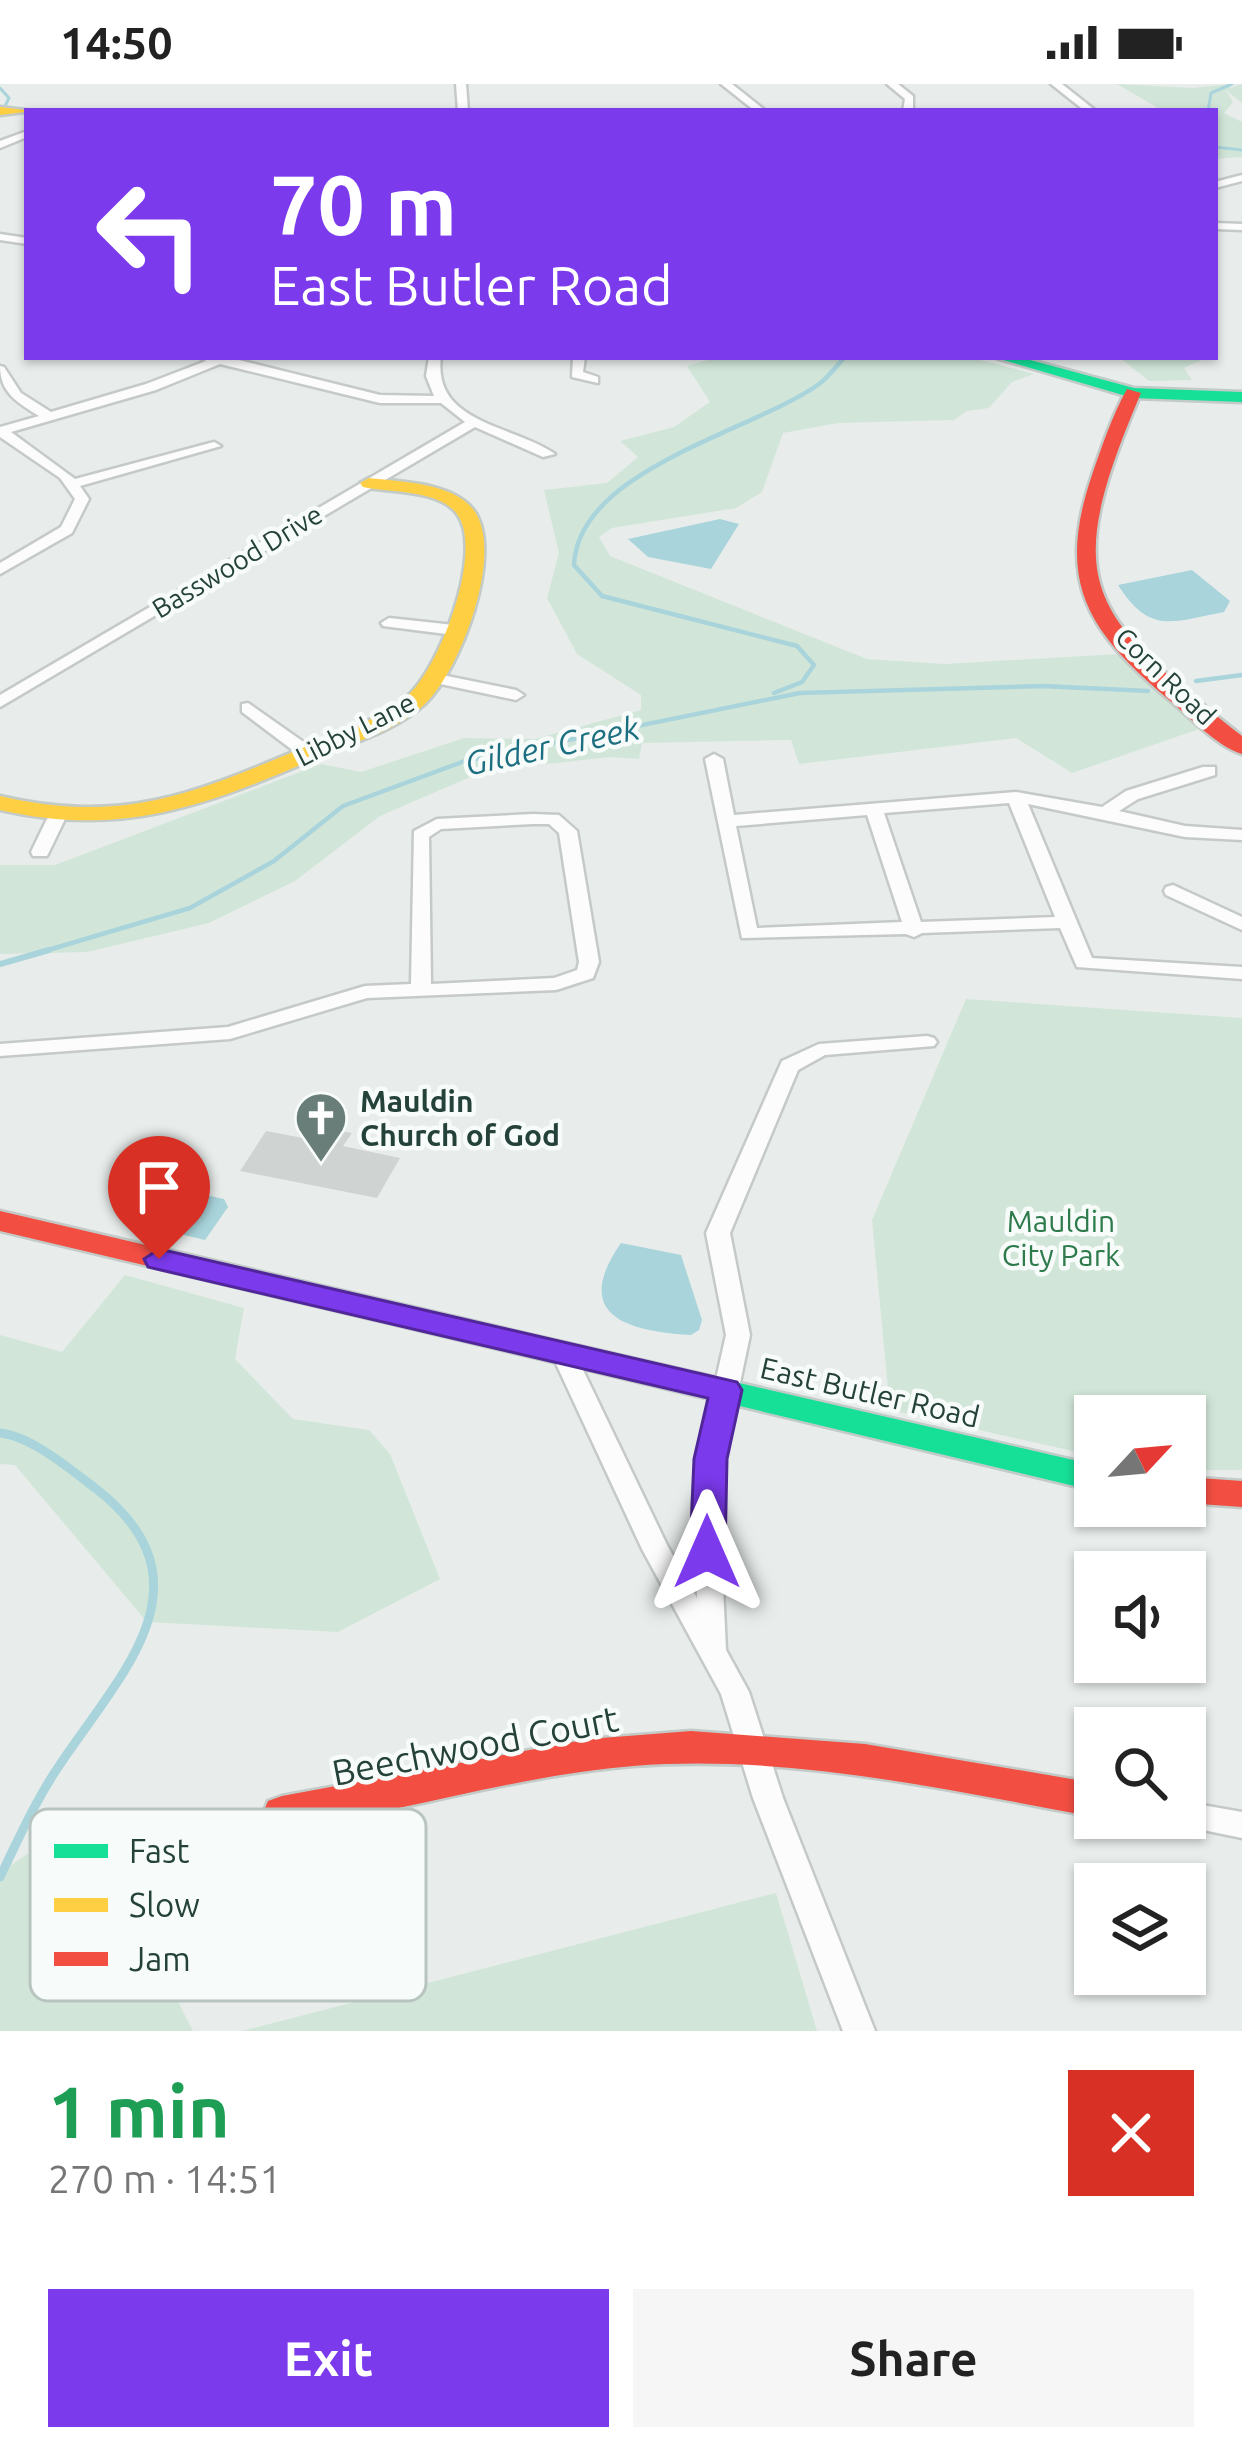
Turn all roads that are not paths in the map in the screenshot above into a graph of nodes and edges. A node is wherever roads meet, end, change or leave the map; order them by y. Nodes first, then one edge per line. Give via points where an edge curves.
1 (725, 84) edge
2 (892, 84) edge
3 (1056, 84) edge
4 (757, 108) edge
5 (908, 108) edge
6 (1087, 108) edge
7 (212, 360) edge
8 (224, 360) edge
9 (434, 360) edge
10 (578, 360) edge
11 (1012, 360) edge
12 (0, 370) edge
13 (593, 380) dead end
14 (1133, 394) junction
15 (1242, 397) edge
16 (439, 400) junction
17 (50, 417) junction
18 (475, 422) junction
19 (0, 431) edge
20 (214, 446) dead end
21 (548, 454) dead end
22 (75, 483) junction
23 (369, 484) junction
24 (0, 550) edge
25 (24, 556) junction
26 (0, 569) edge
27 (389, 622) dead end
28 (454, 630) junction
29 (437, 679) junction
30 (515, 694) dead end
31 (0, 702) edge
32 (248, 708) dead end
33 (1242, 747) edge
34 (309, 754) junction
35 (714, 759) dead end
36 (1209, 771) dead end
37 (1016, 797) junction
38 (0, 803) edge
39 (1109, 810) junction
40 (875, 812) junction
41 (56, 819) junction
42 (728, 820) junction
43 (1242, 835) edge
44 (40, 852) dead end
45 (1173, 891) dead end
46 (1069, 922) junction
47 (1242, 925) edge
48 (914, 931) junction
49 (1242, 973) edge
50 (422, 990) junction
51 (927, 1042) dead end
52 (0, 1050) edge
53 (0, 1222) edge
54 (564, 1355) junction
55 (726, 1390) junction
56 (1074, 1473) edge
57 (1206, 1491) edge
58 (1242, 1494) edge
59 (713, 1648) junction
60 (753, 1750) junction
61 (1074, 1796) edge
62 (318, 1809) edge
63 (1206, 1819) edge
64 (1242, 1825) edge
65 (859, 2031) edge

1 - 4 street
2 - 5 street via 910,98
3 - 6 street
7 - 17 street
8 - 16 street via 380,399
9 - 16 street
10 - 13 street via 576,374
11 - 14 street
12 - 17 street via 16,396
14 - 15 street
14 - 33 street, Corn Road via 1084,569 1122,639
16 - 18 street
17 - 19 street
18 - 21 street
18 - 23 street, Basswood Drive
19 - 22 street
20 - 22 street
22 - 25 street via 82,500 75,522
23 - 28 street, Libby Lane via 446,502 473,521 476,552
23 - 31 street, Basswood Drive
24 - 25 street
25 - 26 street
27 - 28 street
28 - 29 street, Libby Lane
29 - 30 street
29 - 34 street, Libby Lane via 400,712
32 - 34 street
34 - 41 street, Libby Lane via 188,803
35 - 42 street
36 - 39 street
37 - 39 street
37 - 40 street
37 - 46 street
38 - 41 street, Libby Lane
39 - 43 street
40 - 42 street
40 - 48 street
41 - 44 street
42 - 48 street via 749,934
45 - 47 street
46 - 48 street
46 - 49 street via 1084,963
50 - 50 street via 420,835 458,822 561,822 586,974 556,984
50 - 52 street via 365,992 230,1033
51 - 55 street via 843,1046 789,1066 718,1233 738,1335
53 - 54 street, East Butler Road
54 - 55 street, East Butler Road
54 - 59 street via 655,1549
55 - 56 street, East Butler Road
55 - 59 street via 706,1500
57 - 58 street
59 - 60 street
60 - 61 street, Beechwood Court via 844,1755
60 - 62 street, Beechwood Court via 568,1757
60 - 65 street
63 - 64 street

